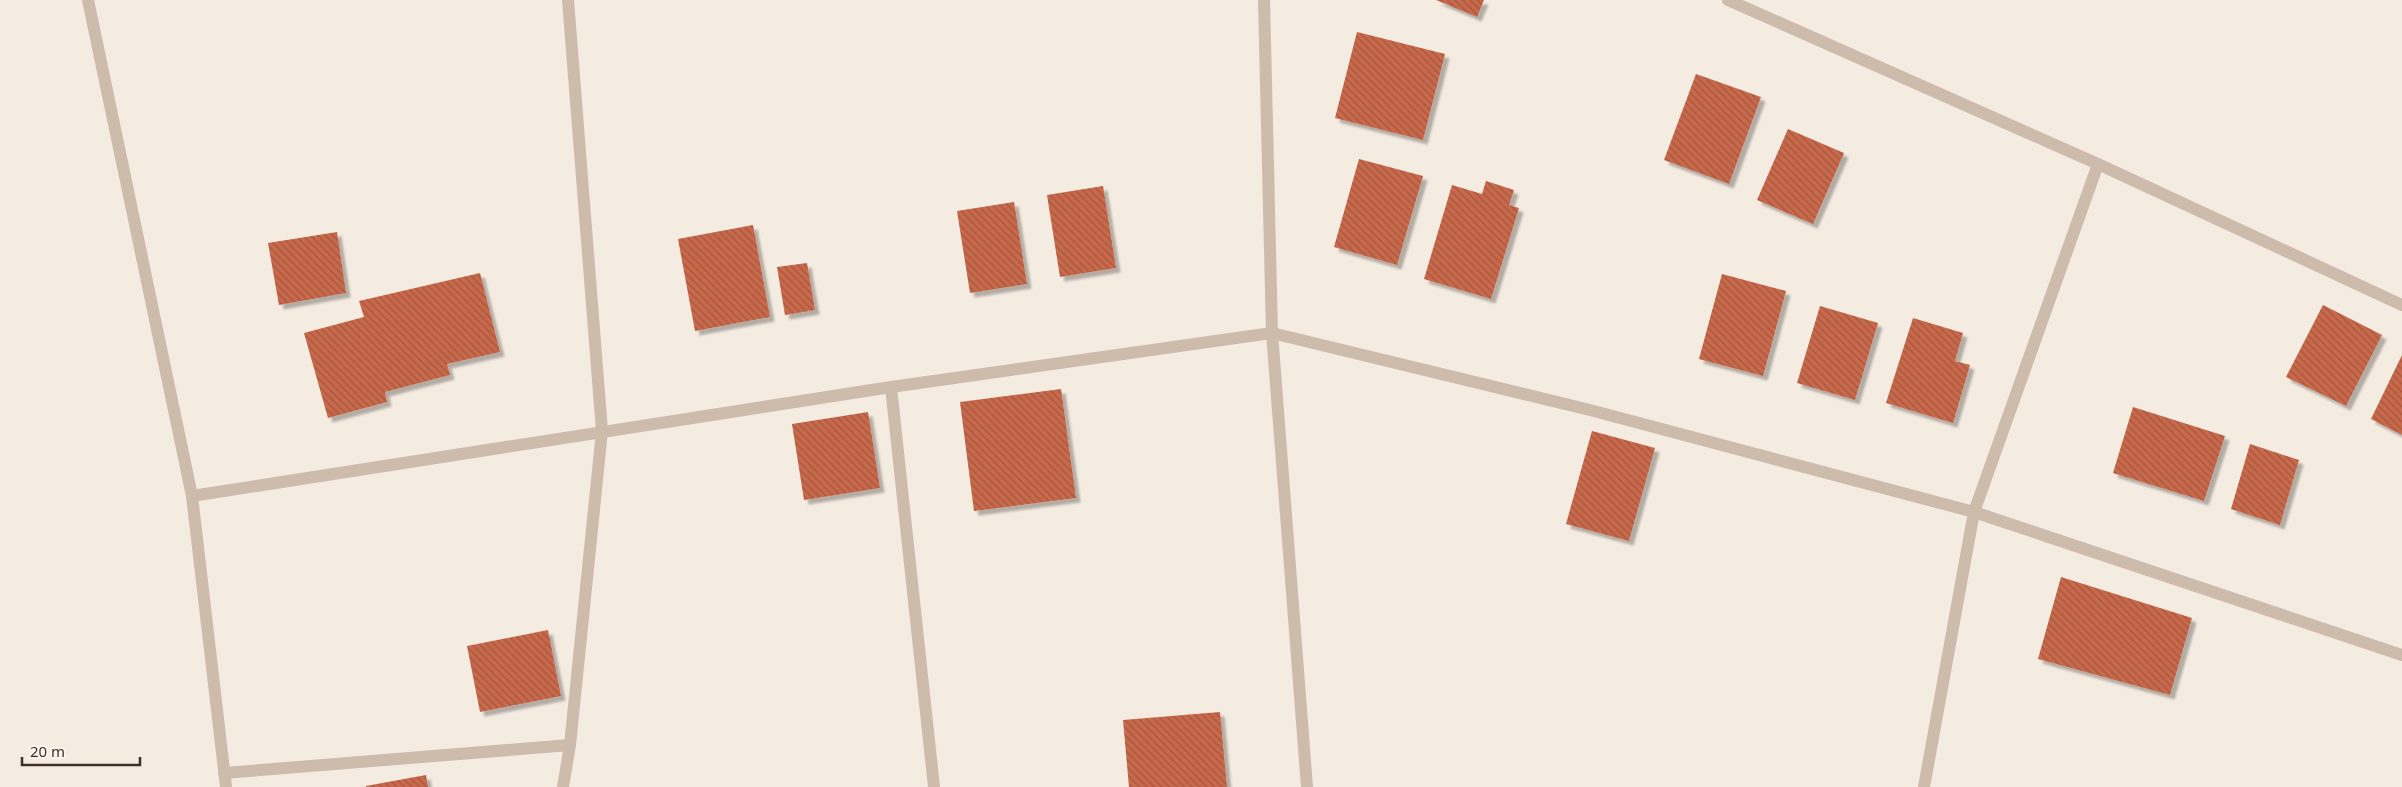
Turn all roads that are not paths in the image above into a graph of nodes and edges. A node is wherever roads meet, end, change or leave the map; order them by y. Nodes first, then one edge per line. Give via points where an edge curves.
1 (88, 0) edge
2 (568, 0) edge
3 (1264, 0) edge
4 (1728, 0) edge
5 (2098, 164) junction
6 (2402, 305) edge
7 (1272, 333) junction
8 (891, 387) junction
9 (602, 431) junction
10 (192, 496) junction
11 (1974, 512) junction
12 (2402, 655) edge
13 (570, 745) junction
14 (224, 773) junction
15 (226, 787) edge
16 (563, 787) edge
17 (934, 787) edge
18 (1307, 787) edge
19 (1924, 787) edge

1 - 10 street
2 - 9 street
3 - 7 street
4 - 5 street
5 - 6 street
5 - 11 street
7 - 8 street
7 - 11 street via 1590,410
7 - 18 street
8 - 9 street
8 - 17 street
9 - 10 street
9 - 13 street
10 - 14 street
11 - 12 street
11 - 19 street
13 - 14 street
13 - 16 street
14 - 15 street

